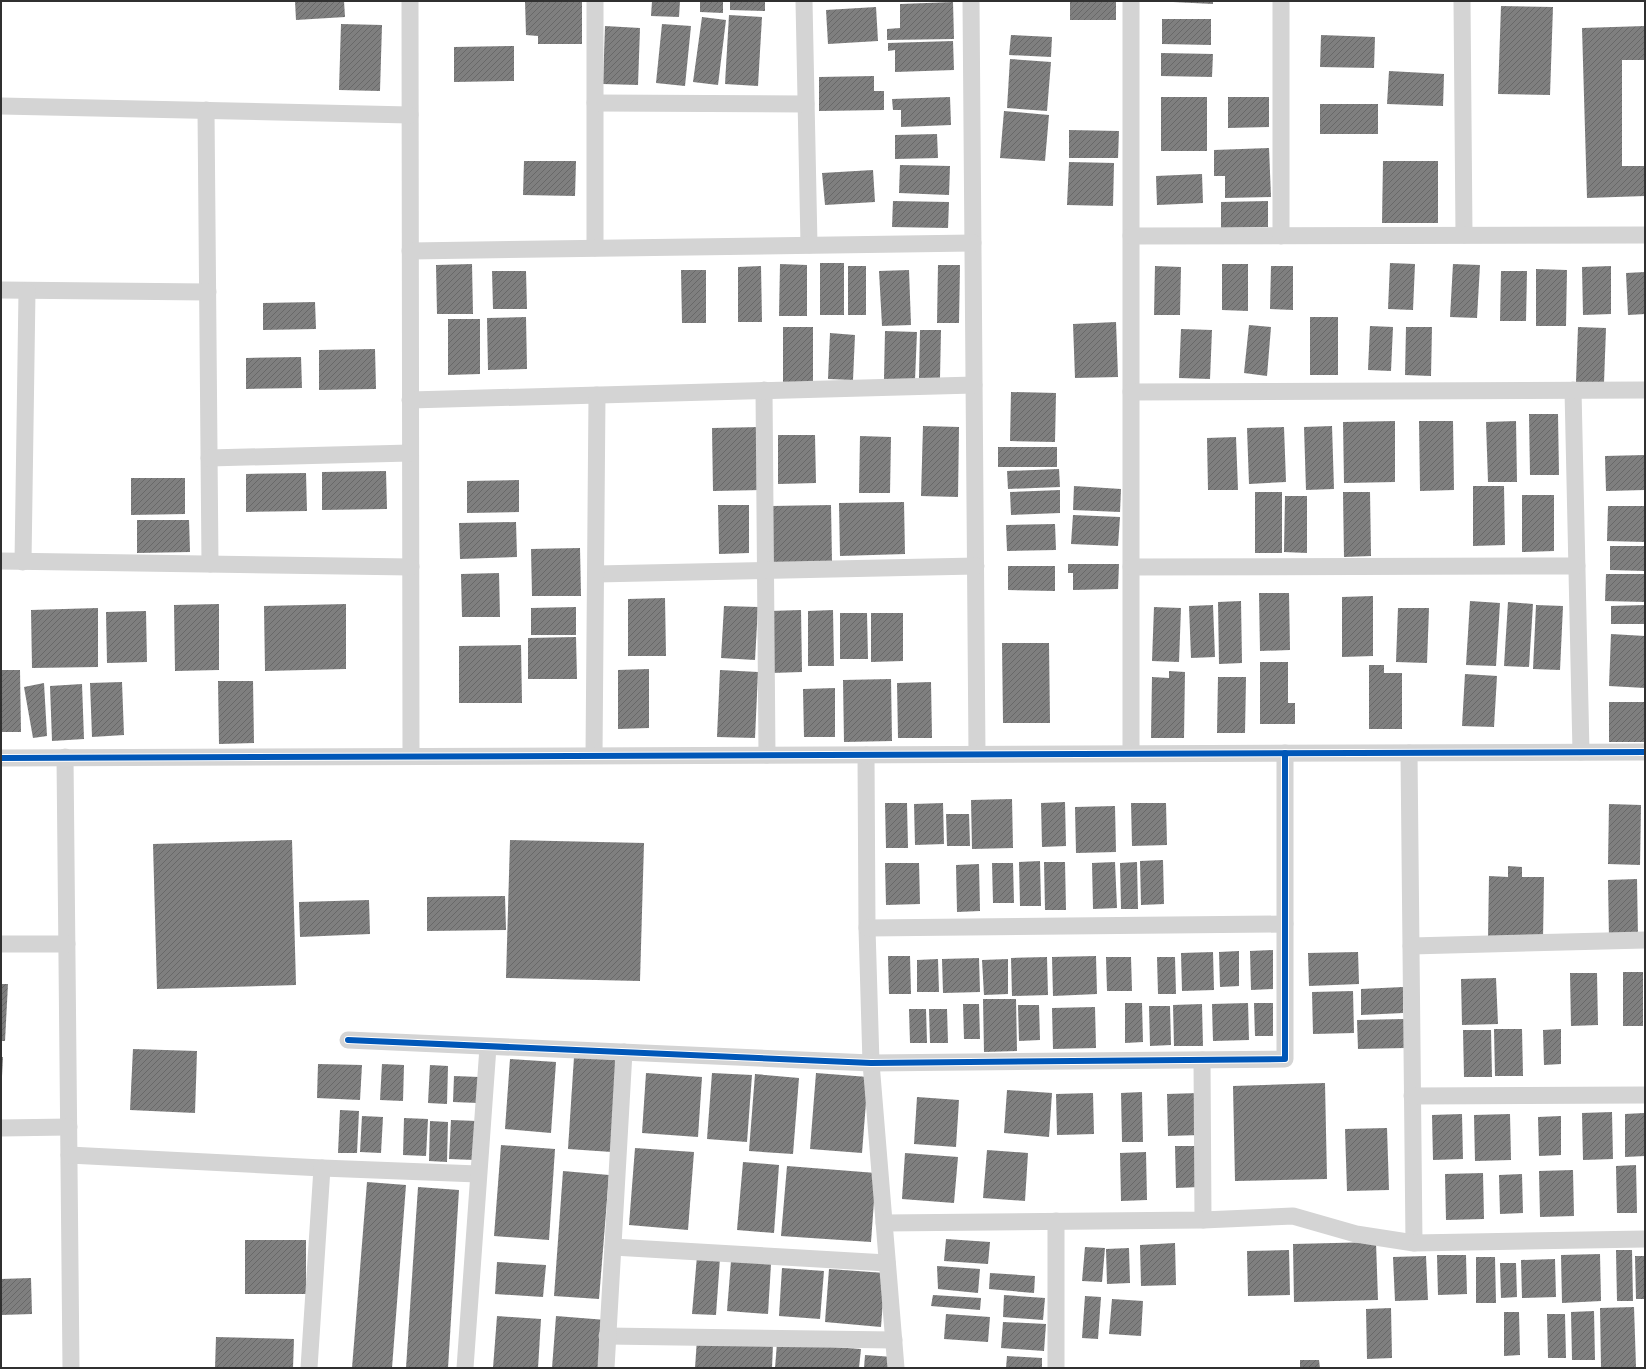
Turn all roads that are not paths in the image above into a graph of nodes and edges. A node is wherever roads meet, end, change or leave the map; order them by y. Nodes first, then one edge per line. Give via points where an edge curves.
1 (410, 1) edge
2 (595, 1) edge
3 (804, 1) edge
4 (971, 1) edge
5 (1131, 1) edge
6 (1281, 1) edge
7 (1462, 1) edge
8 (595, 103) junction
9 (806, 104) junction
10 (1, 106) edge
11 (206, 110) junction
12 (410, 115) junction
13 (1464, 235) junction
14 (1645, 235) edge
15 (1131, 236) junction
16 (1280, 236) junction
17 (973, 243) junction
18 (809, 245) junction
19 (595, 248) junction
20 (410, 251) junction
21 (1, 290) edge
22 (27, 291) junction
23 (208, 292) junction
24 (974, 385) junction
25 (764, 390) junction
26 (1573, 390) junction
27 (1645, 390) edge
28 (1131, 392) junction
29 (597, 395) junction
30 (410, 400) junction
31 (410, 453) junction
32 (209, 458) junction
33 (1, 561) edge
34 (23, 562) junction
35 (210, 564) junction
36 (976, 566) junction
37 (1577, 566) junction
38 (411, 567) junction
39 (1131, 567) junction
40 (765, 570) junction
41 (596, 574) junction
42 (1409, 752) junction
43 (1581, 752) junction
44 (1645, 752) edge
45 (1285, 753) junction
46 (977, 754) junction
47 (1131, 754) junction
48 (767, 755) junction
49 (866, 755) junction
50 (411, 756) junction
51 (594, 756) junction
52 (65, 757) junction
53 (1, 758) edge
54 (1285, 924) junction
55 (867, 928) junction
56 (1645, 940) edge
57 (1, 944) edge
58 (67, 944) junction
59 (1411, 946) junction
60 (348, 1040) dead end
61 (488, 1047) junction
62 (624, 1052) junction
63 (1202, 1060) junction
64 (871, 1063) junction
65 (1645, 1095) edge
66 (1412, 1096) junction
67 (69, 1127) junction
68 (1, 1128) edge
69 (69, 1155) junction
70 (322, 1168) junction
71 (478, 1174) junction
72 (1203, 1220) junction
73 (1056, 1221) junction
74 (884, 1223) junction
75 (1645, 1240) edge
76 (1414, 1243) junction
77 (613, 1248) junction
78 (888, 1263) junction
79 (608, 1336) junction
80 (894, 1340) junction
81 (71, 1368) edge
82 (309, 1368) edge
83 (465, 1368) edge
84 (606, 1368) edge
85 (896, 1368) edge
86 (1056, 1368) edge

1 - 12 street
2 - 8 street
3 - 9 street
4 - 17 street
5 - 15 street
6 - 16 street
7 - 13 street
8 - 9 street
8 - 19 street
9 - 18 street
10 - 11 street
11 - 12 street
11 - 23 street
12 - 20 street
13 - 14 street
13 - 16 street
15 - 16 street
15 - 28 street
17 - 18 street
17 - 24 street
18 - 19 street
19 - 20 street
20 - 30 street
21 - 22 street
22 - 23 street
22 - 34 street
23 - 32 street
24 - 25 street
24 - 36 street
25 - 29 street
25 - 40 street
26 - 27 street
26 - 28 street
26 - 37 street
28 - 39 street
29 - 30 street
29 - 41 street
30 - 31 street
31 - 32 street
31 - 38 street
32 - 35 street
33 - 34 street
34 - 35 street
35 - 38 street
36 - 40 street
36 - 46 street
37 - 39 street
37 - 43 street
38 - 50 street
39 - 47 street
40 - 41 street
40 - 48 street
41 - 51 street
42 - 43 street
42 - 45 street
42 - 59 street
43 - 44 street
45 - 47 street
45 - 54 street
46 - 47 street
46 - 49 street
48 - 49 street
48 - 51 street
49 - 55 street
50 - 51 street
50 - 52 street
52 - 53 street
52 - 58 street
54 - 55 street
54 - 63 street via 1285,1059
55 - 64 street
56 - 59 street
57 - 58 street
58 - 67 street
59 - 66 street
60 - 61 street
61 - 62 street
61 - 71 street
62 - 64 street
62 - 77 street
63 - 64 street
63 - 72 street
64 - 74 street
65 - 66 street
66 - 76 street
67 - 68 street
67 - 69 street
69 - 70 street
69 - 81 street
70 - 71 street
70 - 82 street
71 - 83 street
72 - 73 street
72 - 76 street via 1293,1216 1356,1234
73 - 74 street
73 - 86 street
74 - 78 street
75 - 76 street
77 - 78 street
77 - 79 street
78 - 80 street
79 - 80 street
79 - 84 street
80 - 85 street

